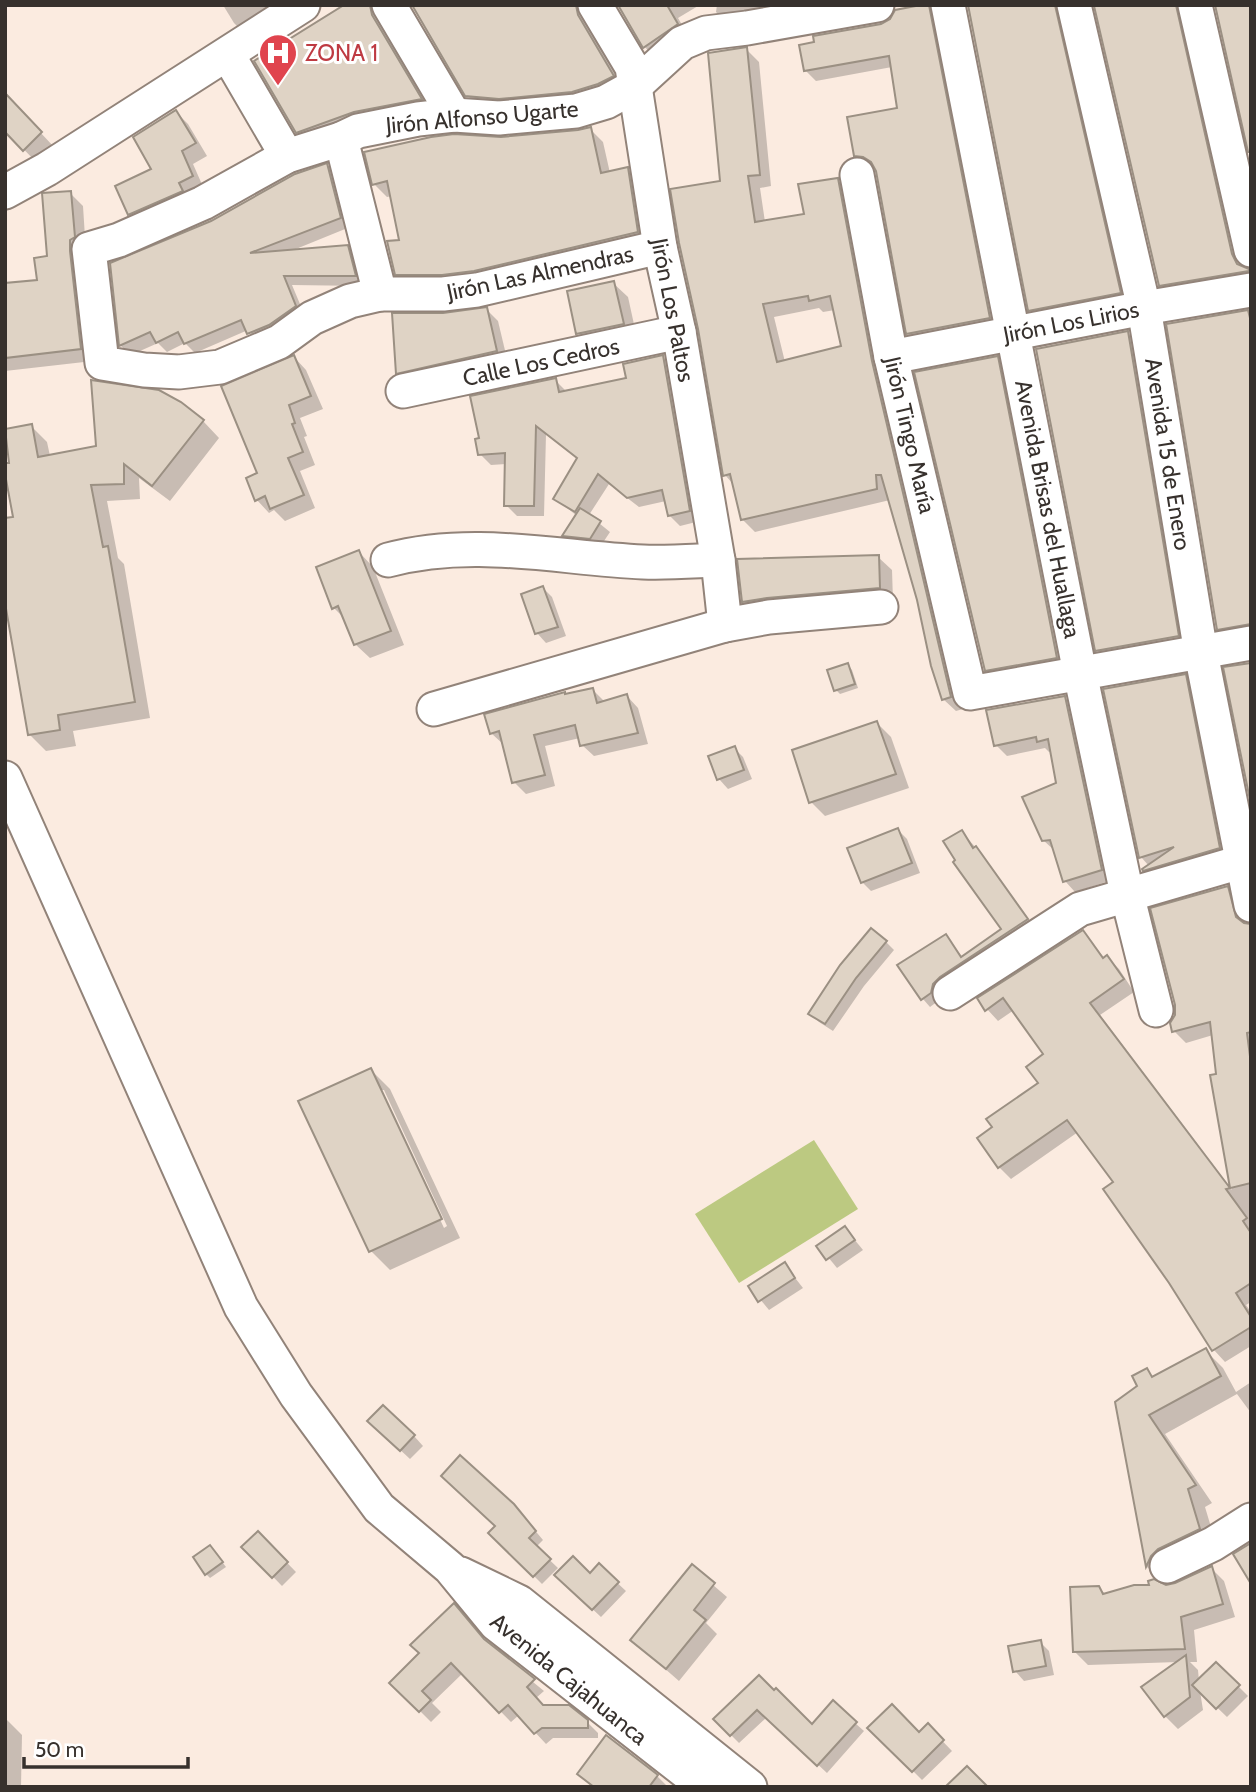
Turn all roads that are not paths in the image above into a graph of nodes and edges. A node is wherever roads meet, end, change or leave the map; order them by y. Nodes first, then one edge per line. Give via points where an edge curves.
1 (303, 5) edge
2 (389, 5) edge
3 (595, 5) edge
4 (877, 5) edge
5 (948, 5) edge
6 (1074, 5) edge
7 (1195, 5) edge
8 (706, 19) edge
9 (228, 55) junction
10 (635, 86) junction
11 (454, 115) junction
12 (341, 139) junction
13 (287, 156) junction
14 (857, 175) dead end
15 (5, 192) edge
16 (660, 247) junction
17 (1251, 250) edge
18 (1251, 290) edge
19 (380, 294) junction
20 (1144, 307) junction
21 (679, 332) junction
22 (1013, 333) junction
23 (891, 357) junction
24 (102, 363) joint
25 (403, 391) dead end
26 (388, 560) dead end
27 (718, 560) junction
28 (881, 607) dead end
29 (725, 625) junction
30 (1251, 643) edge
31 (1201, 653) junction
32 (1080, 673) junction
33 (434, 709) dead end
34 (5, 778) edge
35 (1246, 860) edge
36 (1127, 894) junction
37 (1251, 905) edge
38 (950, 993) dead end
39 (1156, 1010) dead end
40 (1251, 1520) edge
41 (1167, 1566) dead end
42 (450, 1568) junction
43 (705, 1787) edge
44 (750, 1787) edge

1 - 9 street
2 - 11 street
3 - 10 street, Jirón Los Paltos via 632,67
4 - 8 street, Jirón Alfonso Ugarte via 747,28
5 - 22 street, Avenida Brisas del Huallaga
6 - 20 street, Avenida 15 de Enero
7 - 17 street
8 - 10 street, Jirón Alfonso Ugarte
9 - 13 street
9 - 15 street
10 - 11 street, Jirón Alfonso Ugarte via 607,102 576,111 499,118
10 - 16 street, Jirón Los Paltos
11 - 12 street, Jirón Alfonso Ugarte via 384,124
12 - 13 street, Jirón Alfonso Ugarte
12 - 19 street
13 - 24 street, Jirón Alfonso Ugarte via 203,203 89,249
14 - 23 street, Jirón Tingo María
16 - 19 street, Jirón Las Almendras via 477,290
16 - 21 street, Jirón Los Paltos
18 - 20 street, Jirón Los Lirios
19 - 24 street, Jirón Las Almendras via 312,318 279,342 220,367 178,372
20 - 22 street, Jirón Los Lirios
20 - 31 street, Avenida 15 de Enero
21 - 25 street, Calle Los Cedros
21 - 27 street, Jirón Los Paltos
22 - 23 street, Jirón Los Lirios
22 - 32 street, Avenida Brisas del Huallaga
23 - 32 street, Jirón Tingo María via 970,693
26 - 27 street via 491,548 642,562
27 - 29 street, Jirón Los Paltos
28 - 29 street
29 - 33 street
30 - 31 street
31 - 32 street
31 - 35 street, Avenida 15 de Enero
32 - 36 street, Avenida Brisas del Huallaga
34 - 42 street, Avenida Cajahuanca via 241,1307 296,1395 379,1508
35 - 36 street
35 - 37 street, Avenida 15 de Enero
36 - 38 street via 1068,917
36 - 39 street, Avenida Brisas del Huallaga
40 - 41 street
42 - 43 street, Avenida Cajahuanca via 496,1624
42 - 44 street via 519,1602

